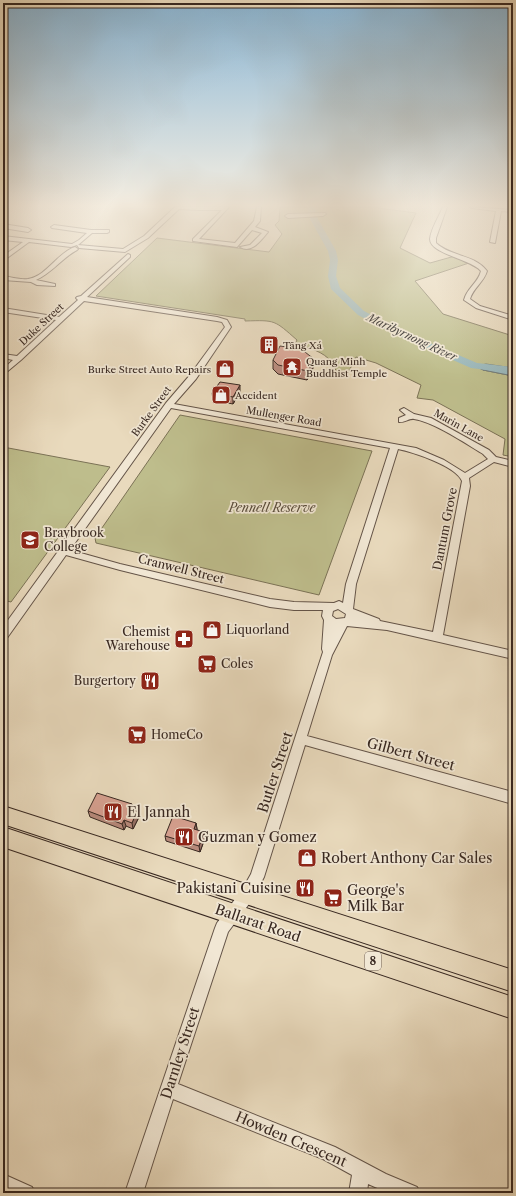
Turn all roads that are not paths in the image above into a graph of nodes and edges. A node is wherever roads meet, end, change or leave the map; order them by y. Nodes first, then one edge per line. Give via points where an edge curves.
1 (53, 263) edge
2 (116, 263) edge
3 (476, 263) edge
4 (3, 278) edge
5 (32, 280) junction
6 (53, 285) dead end
7 (81, 298) junction
8 (3, 310) edge
9 (59, 318) junction
10 (513, 318) edge
11 (3, 356) edge
12 (16, 358) junction
13 (3, 368) edge
14 (3, 373) edge
15 (169, 405) junction
16 (404, 410) dead end
17 (411, 416) junction
18 (402, 420) dead end
19 (395, 446) junction
20 (493, 459) junction
21 (513, 464) edge
22 (464, 477) junction
23 (63, 551) junction
24 (351, 584) junction
25 (294, 606) junction
26 (333, 606) junction
27 (349, 610) junction
28 (328, 618) junction
29 (345, 623) junction
30 (387, 626) junction
31 (3, 635) edge
32 (437, 638) junction
33 (327, 655) junction
34 (513, 655) edge
35 (301, 739) junction
36 (513, 798) edge
37 (3, 815) edge
38 (3, 837) edge
39 (247, 895) junction
40 (232, 915) junction
41 (513, 981) edge
42 (513, 1008) edge
43 (169, 1089) junction
44 (362, 1170) junction
45 (3, 1182) edge
46 (26, 1193) edge
47 (134, 1193) edge
48 (358, 1193) edge
49 (411, 1193) edge

1 - 5 street
2 - 7 street, Duke Street
3 - 10 street via 484,271 483,276 466,300 478,307
4 - 5 street
5 - 6 street
7 - 9 street, Duke Street
7 - 15 street, Burke Street via 226,322 226,330 193,377
8 - 9 street
9 - 12 street, Duke Street
11 - 12 street
12 - 13 street, Duke Street
12 - 14 street, Duke Street
15 - 19 street, Mullenger Road
15 - 23 street, Burke Street
16 - 17 street, Marin Lane
17 - 18 street
17 - 20 street, Marin Lane via 428,420 486,452
19 - 22 street, Dantum Grove via 427,454
19 - 24 street
20 - 21 street
20 - 22 street
22 - 32 street, Dantum Grove via 466,486
23 - 25 street, Cranwell Street via 255,600
23 - 31 street, Burke Street
24 - 26 street
24 - 27 street
25 - 26 street, Cranwell Street
25 - 28 street, Cranwell Street
26 - 27 street via 342,606
26 - 28 street via 327,610
27 - 29 street via 351,617
27 - 30 street
28 - 29 street via 336,623
28 - 33 street, Butler Street
29 - 30 street
29 - 33 street, Butler Street via 339,629
30 - 32 street
32 - 34 street
33 - 35 street, Butler Street
35 - 36 street, Gilbert Street
35 - 39 street, Butler Street via 257,877
37 - 39 highway, Ballarat Road / 8
38 - 40 highway, Ballarat Road / 8
39 - 40 street, Butler Street
39 - 41 highway, Ballarat Road / 8
40 - 42 highway, Ballarat Road / 8
40 - 43 street, Darnley Street via 222,928
43 - 44 street, Howden Crescent via 329,1153
43 - 47 street, Darnley Street
44 - 48 street
44 - 49 street, Howden Crescent
45 - 46 street

